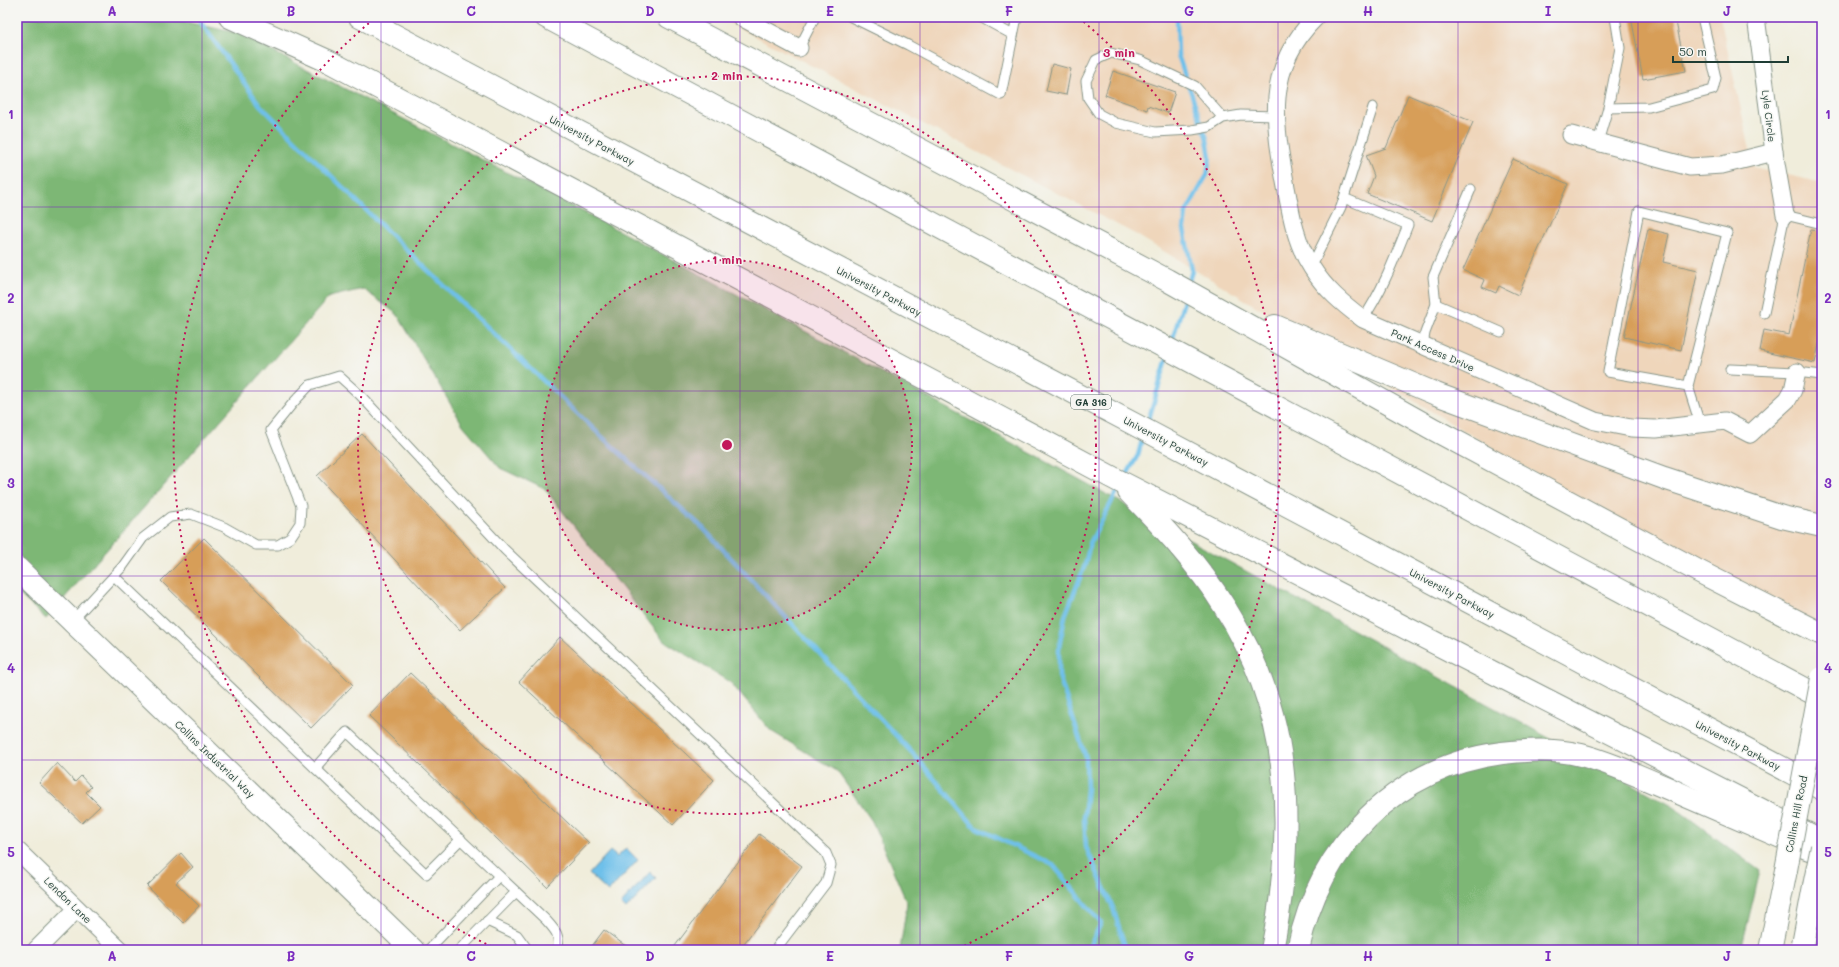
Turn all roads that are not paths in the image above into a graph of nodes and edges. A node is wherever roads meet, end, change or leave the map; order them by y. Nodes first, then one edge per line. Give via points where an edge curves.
1 (230, 17) edge
2 (360, 17) edge
3 (546, 17) edge
4 (669, 17) edge
5 (741, 17) edge
6 (815, 17) edge
7 (851, 17) edge
8 (980, 17) edge
9 (1017, 17) edge
10 (1316, 17) edge
11 (1615, 17) edge
12 (1702, 17) edge
13 (1756, 17) edge
14 (1013, 36) junction
15 (798, 48) joint
16 (1374, 107) dead end
17 (1608, 108) junction
18 (1275, 116) junction
19 (1223, 118) junction
20 (1571, 135) dead end
21 (1598, 142) junction
22 (1774, 152) junction
23 (1471, 189) dead end
24 (1344, 198) junction
25 (1785, 215) junction
26 (1822, 224) edge
27 (1311, 267) junction
28 (1167, 280) junction
29 (1436, 304) junction
30 (1764, 313) dead end
31 (1363, 319) junction
32 (1501, 332) dead end
33 (1423, 345) junction
34 (1730, 369) dead end
35 (1797, 372) junction
36 (1822, 375) edge
37 (1688, 386) junction
38 (1700, 424) junction
39 (1117, 480) junction
40 (1822, 526) edge
41 (17, 568) edge
42 (114, 576) junction
43 (72, 621) junction
44 (1822, 634) edge
45 (1822, 678) edge
46 (1822, 698) edge
47 (315, 768) junction
48 (1822, 789) edge
49 (461, 839) junction
50 (1822, 841) edge
51 (1822, 847) edge
52 (17, 850) edge
53 (1822, 855) edge
54 (499, 876) junction
55 (516, 892) junction
56 (77, 909) junction
57 (487, 922) junction
58 (36, 950) edge
59 (120, 950) edge
60 (413, 950) edge
61 (428, 950) edge
62 (459, 950) edge
63 (528, 950) edge
64 (558, 950) edge
65 (775, 950) edge
66 (1272, 950) edge
67 (1298, 950) edge
68 (1770, 950) edge
69 (1802, 950) edge

1 - 39 main road via 330,62
2 - 48 main road, University Parkway / GA 316
3 - 46 main road
4 - 28 main road
5 - 15 street
6 - 15 lane
7 - 14 lane via 1001,95
8 - 14 lane
9 - 14 lane
10 - 18 street, Park Access Drive via 1295,42 1286,61 1279,80
11 - 17 lane via 1620,48
12 - 17 lane via 1716,78 1713,90 1649,107
13 - 22 street, Lyle Circle
16 - 24 lane
17 - 21 lane
18 - 19 lane via 1241,115
18 - 27 street, Park Access Drive via 1293,223
19 - 19 lane via 1209,127 1155,132 1116,123 1098,114 1088,98 1086,81 1096,60 1111,53 1140,60 1195,86
20 - 21 street
21 - 22 street via 1690,167 1722,165
22 - 25 street, Lyle Circle
23 - 29 lane via 1433,277
24 - 27 lane
24 - 31 lane via 1408,225 1391,268
25 - 26 lane
25 - 30 lane
27 - 31 street, Park Access Drive via 1333,295
28 - 40 main road via 1436,394 1679,482 1782,517
28 - 44 main road via 1433,429 1700,572
29 - 32 lane
29 - 33 lane
31 - 33 street, Park Access Drive
33 - 38 street, Park Access Drive via 1595,421 1625,427 1656,429
34 - 35 lane
35 - 36 lane
35 - 38 street, Park Access Drive via 1788,399 1750,434 1725,421
37 - 37 lane via 1608,372 1639,211 1727,233
37 - 38 lane
39 - 50 main road
39 - 66 main road via 1199,570 1224,606 1257,669 1273,716 1282,753 1286,849 1282,896
41 - 43 main road, Collins Industrial Way
42 - 43 lane
42 - 47 lane
42 - 65 lane via 143,538 170,517 191,514 224,526 256,546 278,545 290,538 300,523 301,506 271,430 310,385 339,376 360,395 505,550 826,853 831,865 826,883
43 - 60 main road, Collins Industrial Way
45 - 68 main road, Collins Hill Road, bridge
47 - 49 lane via 426,874
47 - 49 lane via 347,732
49 - 54 lane
51 - 69 main road, bridge
52 - 56 street, Lendon Lane
53 - 67 main road via 1614,766 1580,755 1517,751 1488,755 1454,764 1405,787 1358,826 1340,849 1317,888 1302,929
54 - 55 lane
54 - 61 lane
55 - 57 lane
55 - 64 lane via 555,930 560,940
56 - 58 street
56 - 59 street, Lendon Lane
57 - 62 lane
57 - 63 lane via 517,935

